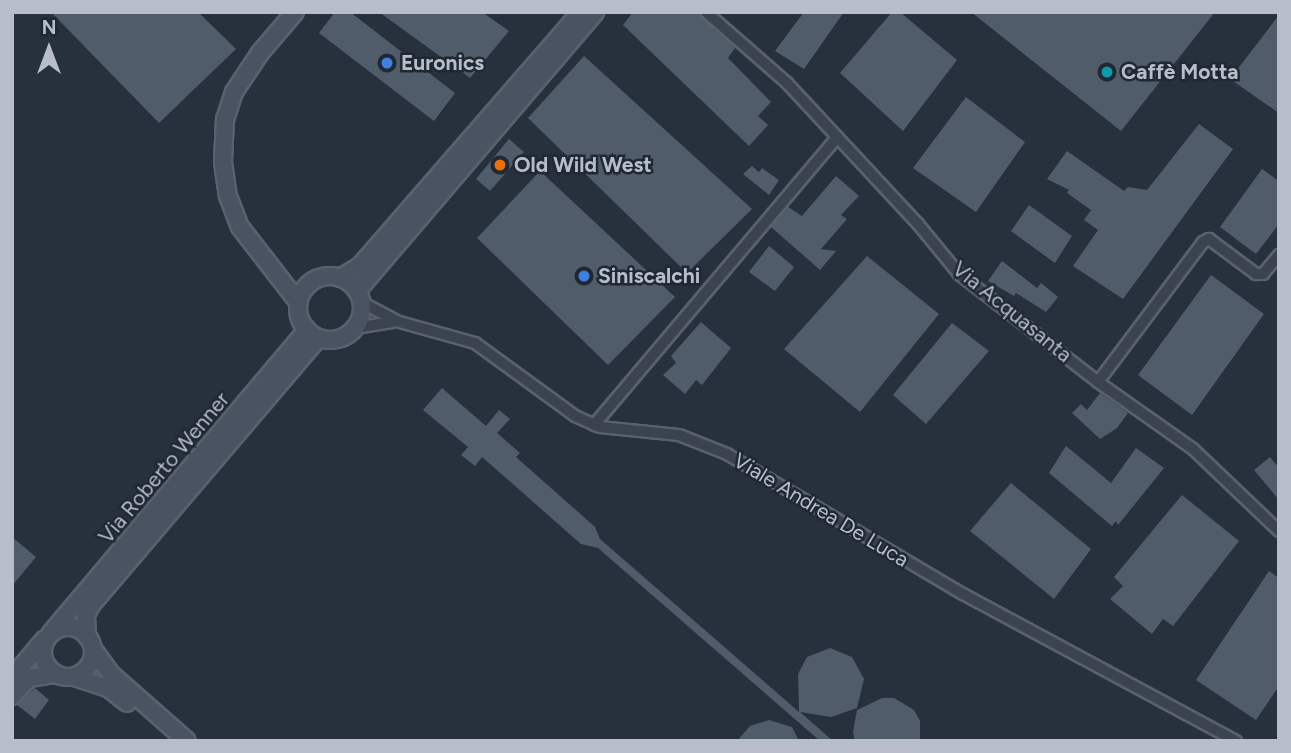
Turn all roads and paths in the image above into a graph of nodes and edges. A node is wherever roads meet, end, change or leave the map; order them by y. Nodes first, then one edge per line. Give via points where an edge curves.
1 (295, 12) edge
2 (581, 12) edge
3 (595, 12) edge
4 (706, 12) edge
5 (837, 137) junction
6 (1279, 255) edge
7 (278, 274) junction
8 (340, 278) junction
9 (310, 284) junction
10 (359, 296) junction
11 (299, 303) junction
12 (396, 321) junction
13 (355, 328) junction
14 (313, 334) junction
15 (1098, 382) junction
16 (594, 425) junction
17 (1279, 531) edge
18 (50, 634) junction
19 (90, 642) junction
20 (54, 674) junction
21 (74, 677) junction
22 (12, 678) edge
23 (12, 696) edge
24 (170, 741) edge
25 (187, 741) edge
26 (1236, 741) edge

1 - 7 main road via 234,92 223,142 224,179 232,211 260,256
2 - 8 main road via 359,266
3 - 10 main road
4 - 5 street, Via Acquasanta via 787,83
5 - 15 street, Via Acquasanta via 959,274
5 - 16 street
6 - 15 street via 1263,274 1256,274 1209,239 1203,242
7 - 9 main road
7 - 11 main road
8 - 9 main road via 327,277
8 - 10 main road
9 - 11 main road
10 - 12 street
10 - 13 main road via 360,318
11 - 14 main road via 301,320
12 - 13 street
12 - 16 street, Viale Andrea De Luca via 475,343
13 - 14 main road via 341,338
14 - 18 main road, Via Roberto Wenner
14 - 19 main road, Via Roberto Wenner via 90,605 86,615
15 - 17 street, Via Acquasanta via 1193,449
16 - 26 street, Viale Andrea De Luca via 679,435 727,454 962,594
18 - 19 main road via 70,627
18 - 20 main road via 42,651
18 - 22 main road, Via Roberto Wenner
19 - 21 main road via 88,668
19 - 25 main road via 111,674
20 - 21 main road
20 - 23 main road via 29,678
21 - 24 main road via 108,688

